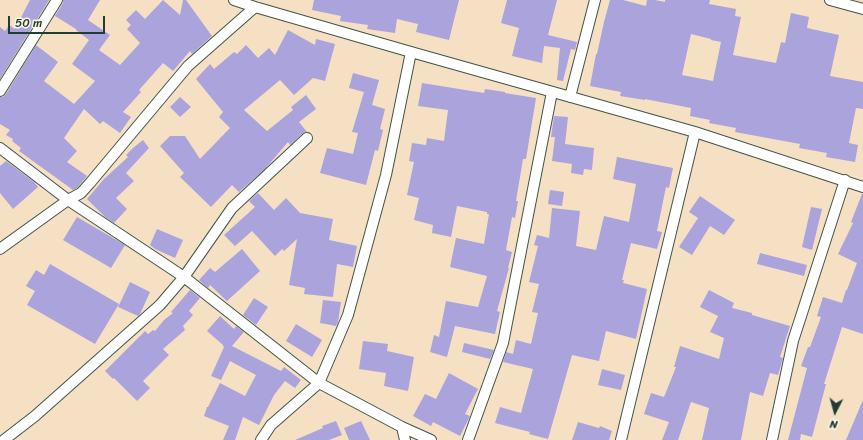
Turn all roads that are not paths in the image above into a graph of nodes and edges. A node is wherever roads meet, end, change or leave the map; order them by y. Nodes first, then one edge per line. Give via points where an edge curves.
1 (58, 0) edge
2 (234, 0) edge
3 (595, 0) edge
4 (830, 0) edge
5 (255, 7) junction
6 (863, 9) edge
7 (411, 52) junction
8 (0, 91) edge
9 (552, 92) junction
10 (570, 97) junction
11 (695, 132) junction
12 (307, 138) dead end
13 (0, 148) edge
14 (845, 180) junction
15 (863, 187) edge
16 (68, 200) junction
17 (0, 249) edge
18 (184, 277) junction
19 (319, 383) junction
20 (402, 427) junction
21 (4, 440) edge
22 (261, 440) edge
23 (405, 440) edge
24 (431, 440) edge
25 (468, 440) edge
26 (621, 440) edge
27 (772, 440) edge

1 - 8 street
2 - 5 street
3 - 10 street
4 - 6 street
5 - 7 street
5 - 16 street via 188,66 90,183 81,193
7 - 9 street
7 - 19 street via 386,175 348,315
9 - 10 street
9 - 25 street via 503,343
10 - 11 street
11 - 14 street
11 - 26 street
12 - 18 street via 232,208
13 - 16 street
14 - 15 street
14 - 27 street via 793,341
16 - 17 street
16 - 18 street
18 - 19 street
18 - 21 street via 160,305 35,416
19 - 20 street
19 - 22 street via 271,425
20 - 23 street
20 - 24 street

